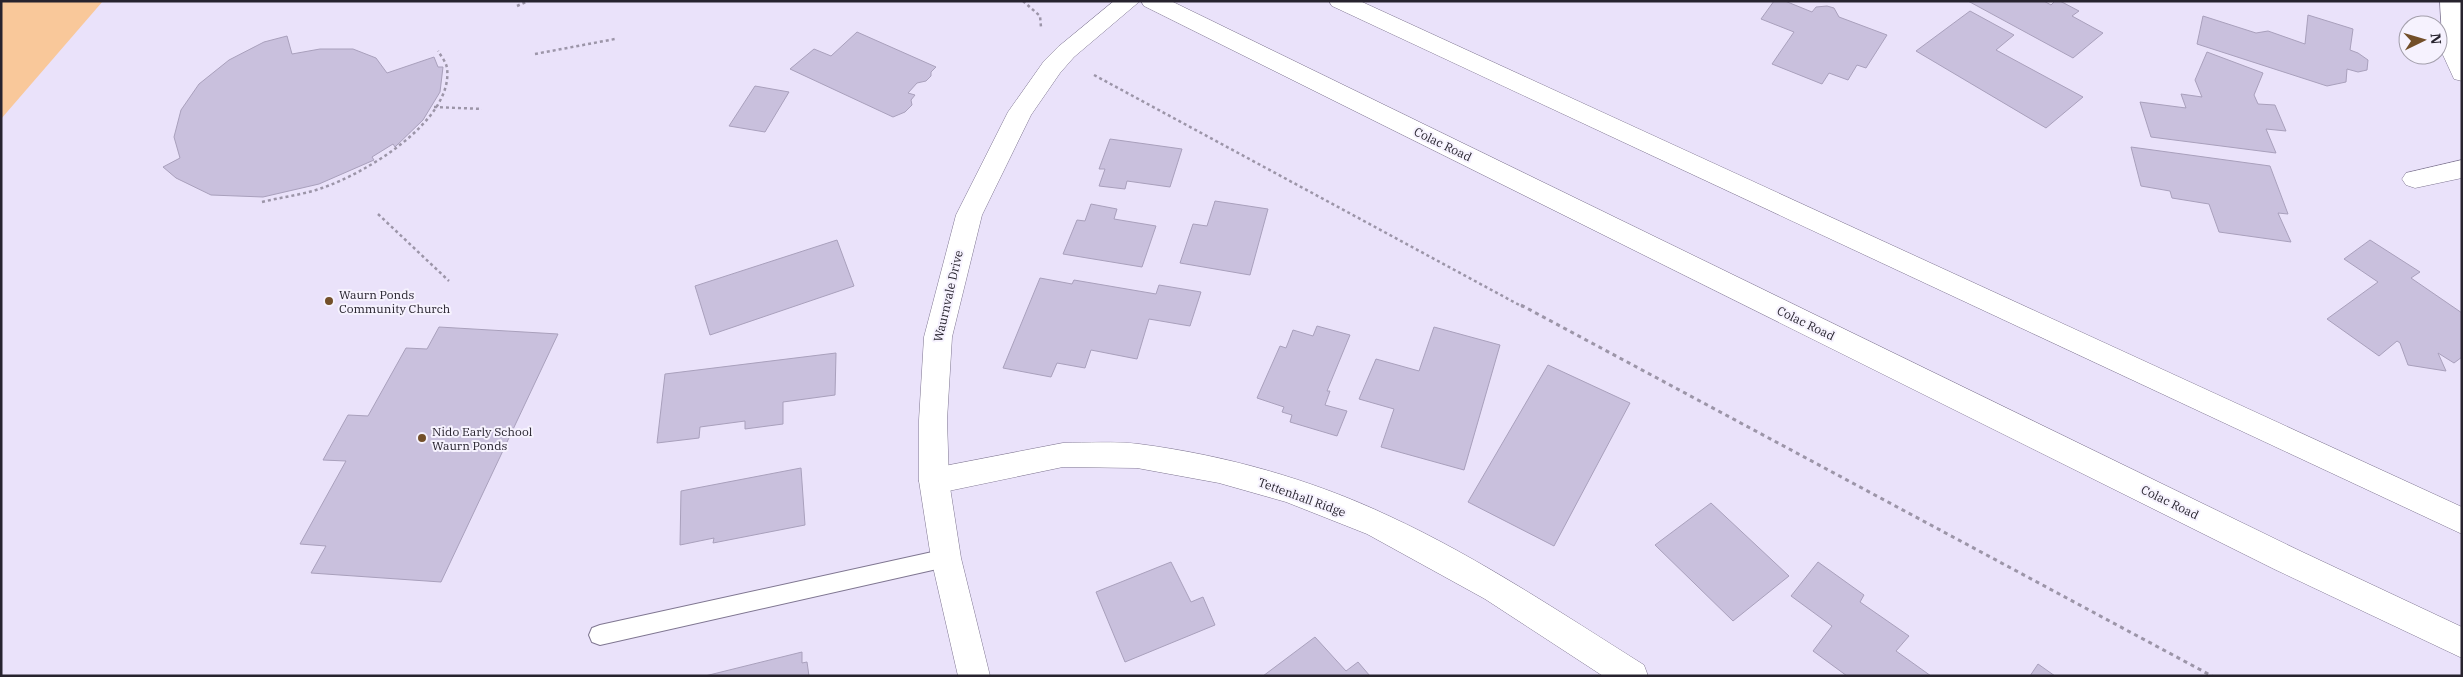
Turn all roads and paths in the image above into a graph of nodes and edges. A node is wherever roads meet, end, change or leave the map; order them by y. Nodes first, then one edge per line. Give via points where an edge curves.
1 (528, 1) edge
2 (1023, 1) edge
3 (1129, 1) edge
4 (1152, 1) edge
5 (1340, 1) edge
6 (2451, 1) edge
7 (518, 6) dead end
8 (615, 39) dead end
9 (438, 51) dead end
10 (1066, 52) junction
11 (535, 54) dead end
12 (2462, 73) edge
13 (434, 107) junction
14 (482, 109) dead end
15 (2462, 169) edge
16 (2415, 180) dead end
17 (262, 202) dead end
18 (378, 214) dead end
19 (449, 281) dead end
20 (934, 481) junction
21 (2462, 522) edge
22 (946, 558) junction
23 (600, 635) dead end
24 (2462, 643) edge
25 (974, 676) edge
26 (1632, 676) edge
27 (2212, 676) edge

1 - 7 path
2 - 10 path via 1040,16 1042,27 1035,35
3 - 10 main road, Waurnvale Drive
4 - 24 main road, Colac Road via 2284,559
5 - 21 main road
6 - 12 main road via 2455,55
8 - 11 path
9 - 13 path via 447,67 443,92
10 - 20 main road, Waurnvale Drive via 1020,112 969,215 956,256 938,337 933,420
10 - 27 path via 1097,78
13 - 14 path
13 - 17 path via 424,123 398,148 370,164 322,188
15 - 16 main road
18 - 19 path
20 - 22 main road, Waurnvale Drive
20 - 26 main road, Tettenhall Ridge via 1063,455 1137,456 1219,470 1290,490 1378,525 1496,589
22 - 23 lane
22 - 25 main road, Waurnvale Drive

